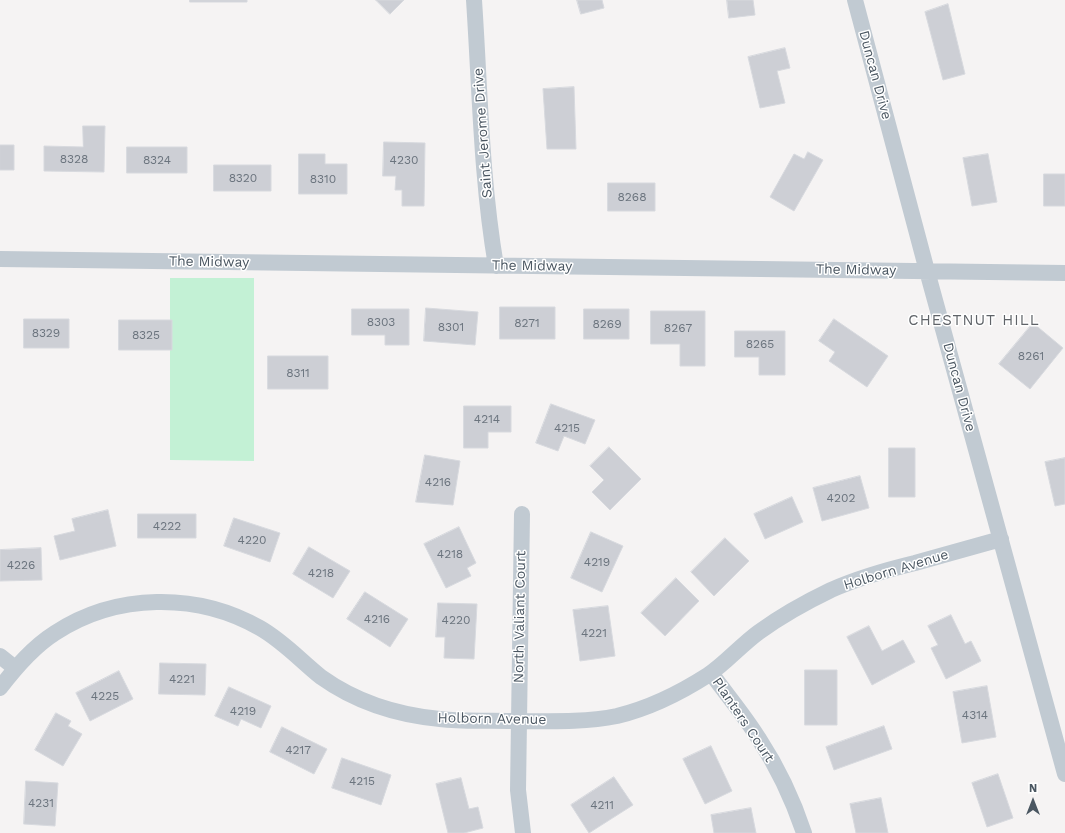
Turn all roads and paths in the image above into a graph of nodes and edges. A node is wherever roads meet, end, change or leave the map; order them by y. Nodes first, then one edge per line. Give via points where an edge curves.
1 (474, 0) edge
2 (855, 0) edge
3 (0, 259) edge
4 (496, 266) junction
5 (928, 271) junction
6 (1065, 273) edge
7 (522, 514) dead end
8 (1000, 539) junction
9 (0, 656) edge
10 (15, 668) junction
11 (711, 673) junction
12 (0, 688) edge
13 (519, 721) junction
14 (1065, 774) edge
15 (523, 833) edge
16 (804, 833) edge

1 - 4 street, Saint Jerome Drive via 487,203
2 - 5 street, Duncan Drive
3 - 4 street, The Midway
4 - 5 street, The Midway
5 - 6 street, The Midway
5 - 8 street, Duncan Drive
7 - 13 street, North Valiant Court
8 - 11 street, Holborn Avenue via 871,575 832,590 794,609 757,633
8 - 14 street, Duncan Drive
9 - 10 street
10 - 12 street, Holborn Avenue
10 - 13 street, Holborn Avenue via 55,633 82,618 113,607 144,602 177,602 213,608 234,615 261,629 286,646 323,678 378,707 408,716 443,720
11 - 13 street, Holborn Avenue via 678,693 647,707 617,716 587,720
11 - 16 street, Planters Court via 759,739 781,777
13 - 15 street, North Valiant Court via 518,790

